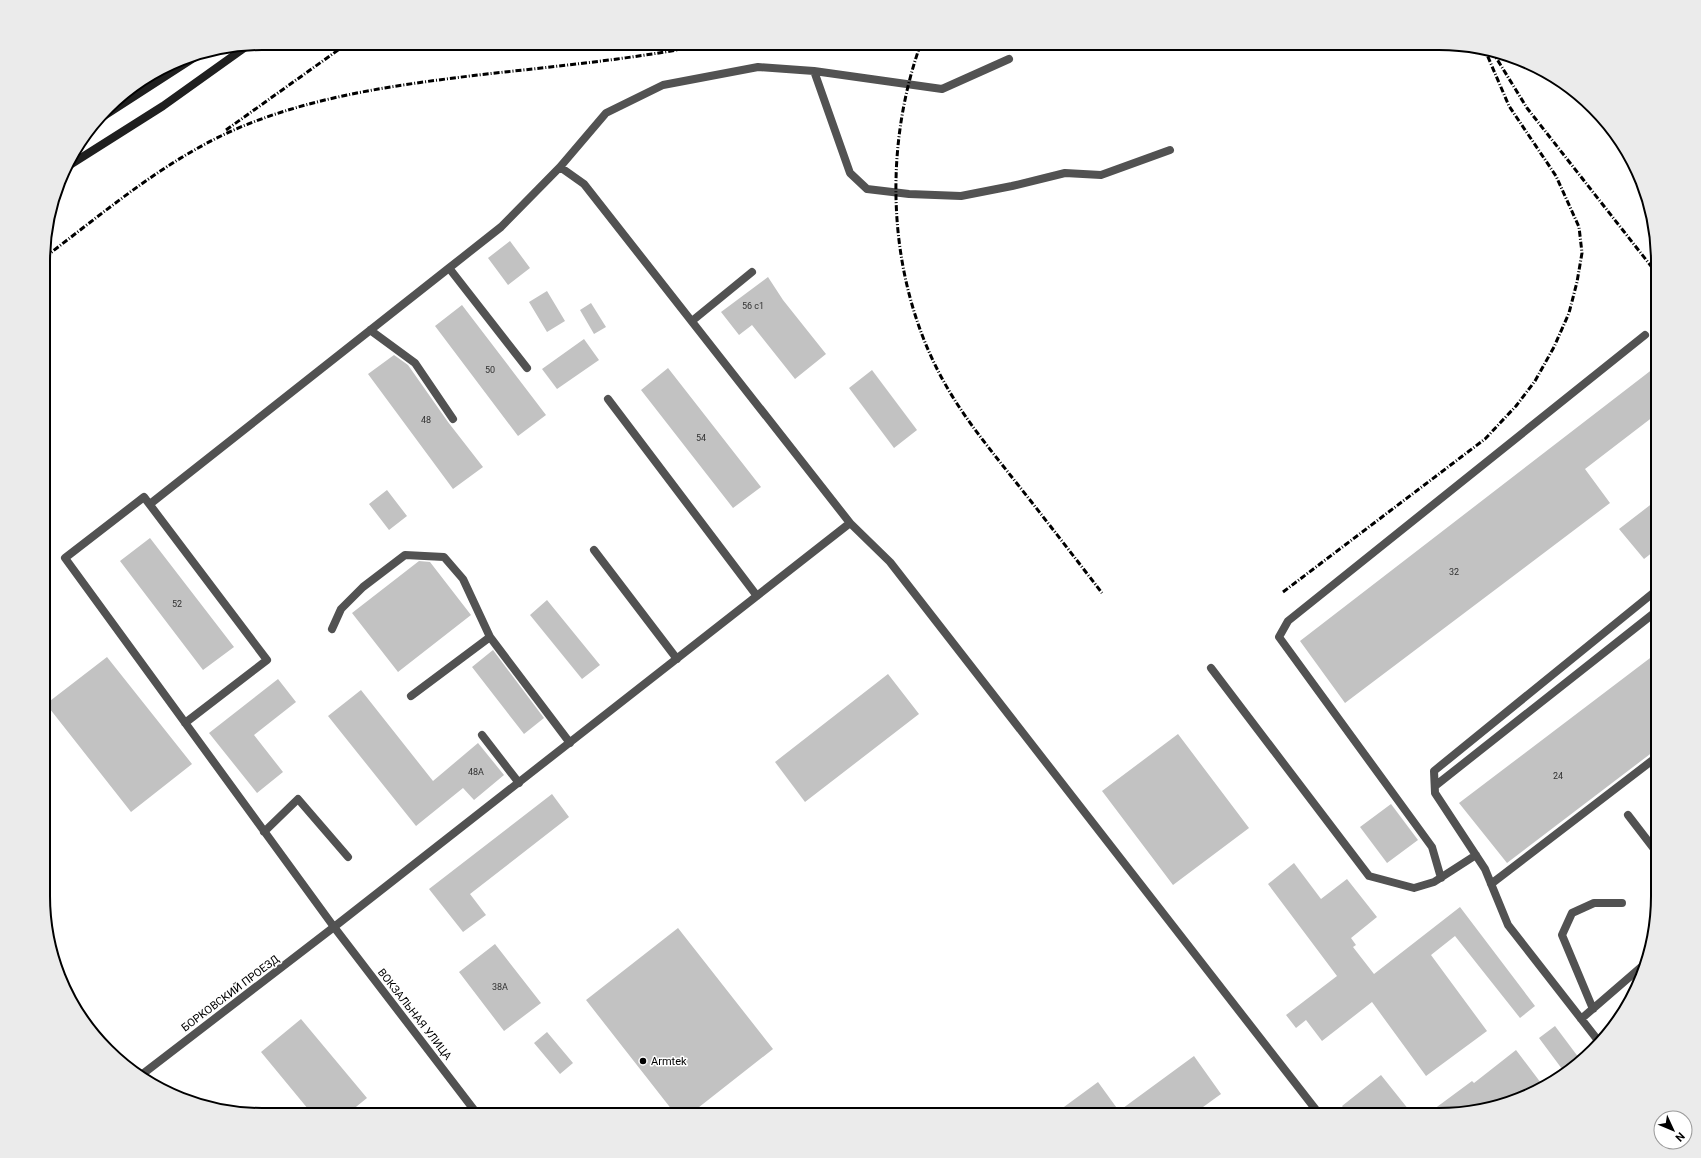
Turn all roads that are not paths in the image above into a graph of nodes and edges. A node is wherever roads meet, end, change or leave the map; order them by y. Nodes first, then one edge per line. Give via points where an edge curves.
1 (240, 51) edge
2 (1009, 59) dead end
3 (182, 66) edge
4 (814, 71) junction
5 (116, 108) edge
6 (1170, 150) dead end
7 (76, 161) edge
8 (560, 167) junction
9 (449, 268) junction
10 (752, 272) dead end
11 (692, 321) junction
12 (370, 330) junction
13 (1645, 335) dead end
14 (527, 368) dead end
15 (608, 399) dead end
16 (453, 420) dead end
17 (150, 504) junction
18 (850, 523) junction
19 (594, 550) dead end
20 (1651, 595) edge
21 (757, 596) junction
22 (1651, 616) edge
23 (332, 628) dead end
24 (490, 638) junction
25 (677, 659) junction
26 (1212, 668) dead end
27 (411, 696) dead end
28 (185, 723) junction
29 (482, 736) dead end
30 (570, 743) junction
31 (1651, 761) edge
32 (519, 783) junction
33 (1435, 786) junction
34 (1628, 815) dead end
35 (264, 832) junction
36 (1651, 845) edge
37 (1476, 855) junction
38 (348, 857) dead end
39 (1441, 878) junction
40 (1491, 884) junction
41 (1622, 903) dead end
42 (334, 927) junction
43 (1638, 970) edge
44 (1593, 1009) junction
45 (1582, 1019) junction
46 (1596, 1038) edge
47 (145, 1072) edge
48 (473, 1108) edge
49 (1315, 1108) edge

1 - 7 main road via 163,106
2 - 4 street via 942,89
3 - 5 main road
4 - 6 street via 850,173 867,189 961,196 1065,173 1101,175
4 - 8 street via 758,67 662,85 606,113
8 - 9 street via 501,227
8 - 11 street via 584,184
9 - 12 street
9 - 14 street
10 - 11 street
11 - 18 street
12 - 16 street via 415,363
12 - 17 street
13 - 39 street via 1288,621 1279,637 1432,847
15 - 21 street
17 - 28 street via 268,660
17 - 28 street, ВОКЗАЛЬНАЯ УЛИЦА via 144,496 65,558
18 - 21 street, БОРКОВСКИЙ ПРОЕЗД
18 - 49 street via 890,562
19 - 25 street
20 - 33 street via 1434,771
21 - 25 street, БОРКОВСКИЙ ПРОЕЗД
22 - 33 street
23 - 24 street via 341,609 363,587 405,555 444,557 463,579
24 - 27 street
24 - 30 street
25 - 30 street, БОРКОВСКИЙ ПРОЕЗД
26 - 39 street via 1369,876 1414,888
28 - 35 street, ВОКЗАЛЬНАЯ УЛИЦА
29 - 32 street
30 - 32 street, БОРКОВСКИЙ ПРОЕЗД
31 - 40 street
32 - 42 street, БОРКОВСКИЙ ПРОЕЗД
33 - 37 street via 1435,793
34 - 36 street
35 - 38 street via 298,799
35 - 42 street, ВОКЗАЛЬНАЯ УЛИЦА
37 - 39 street
37 - 40 street
40 - 45 street via 1508,925
41 - 44 street via 1594,903 1572,913 1562,935
42 - 47 street, БОРКОВСКИЙ ПРОЕЗД
42 - 48 street, ВОКЗАЛЬНАЯ УЛИЦА
43 - 44 street
44 - 45 street
45 - 46 street

